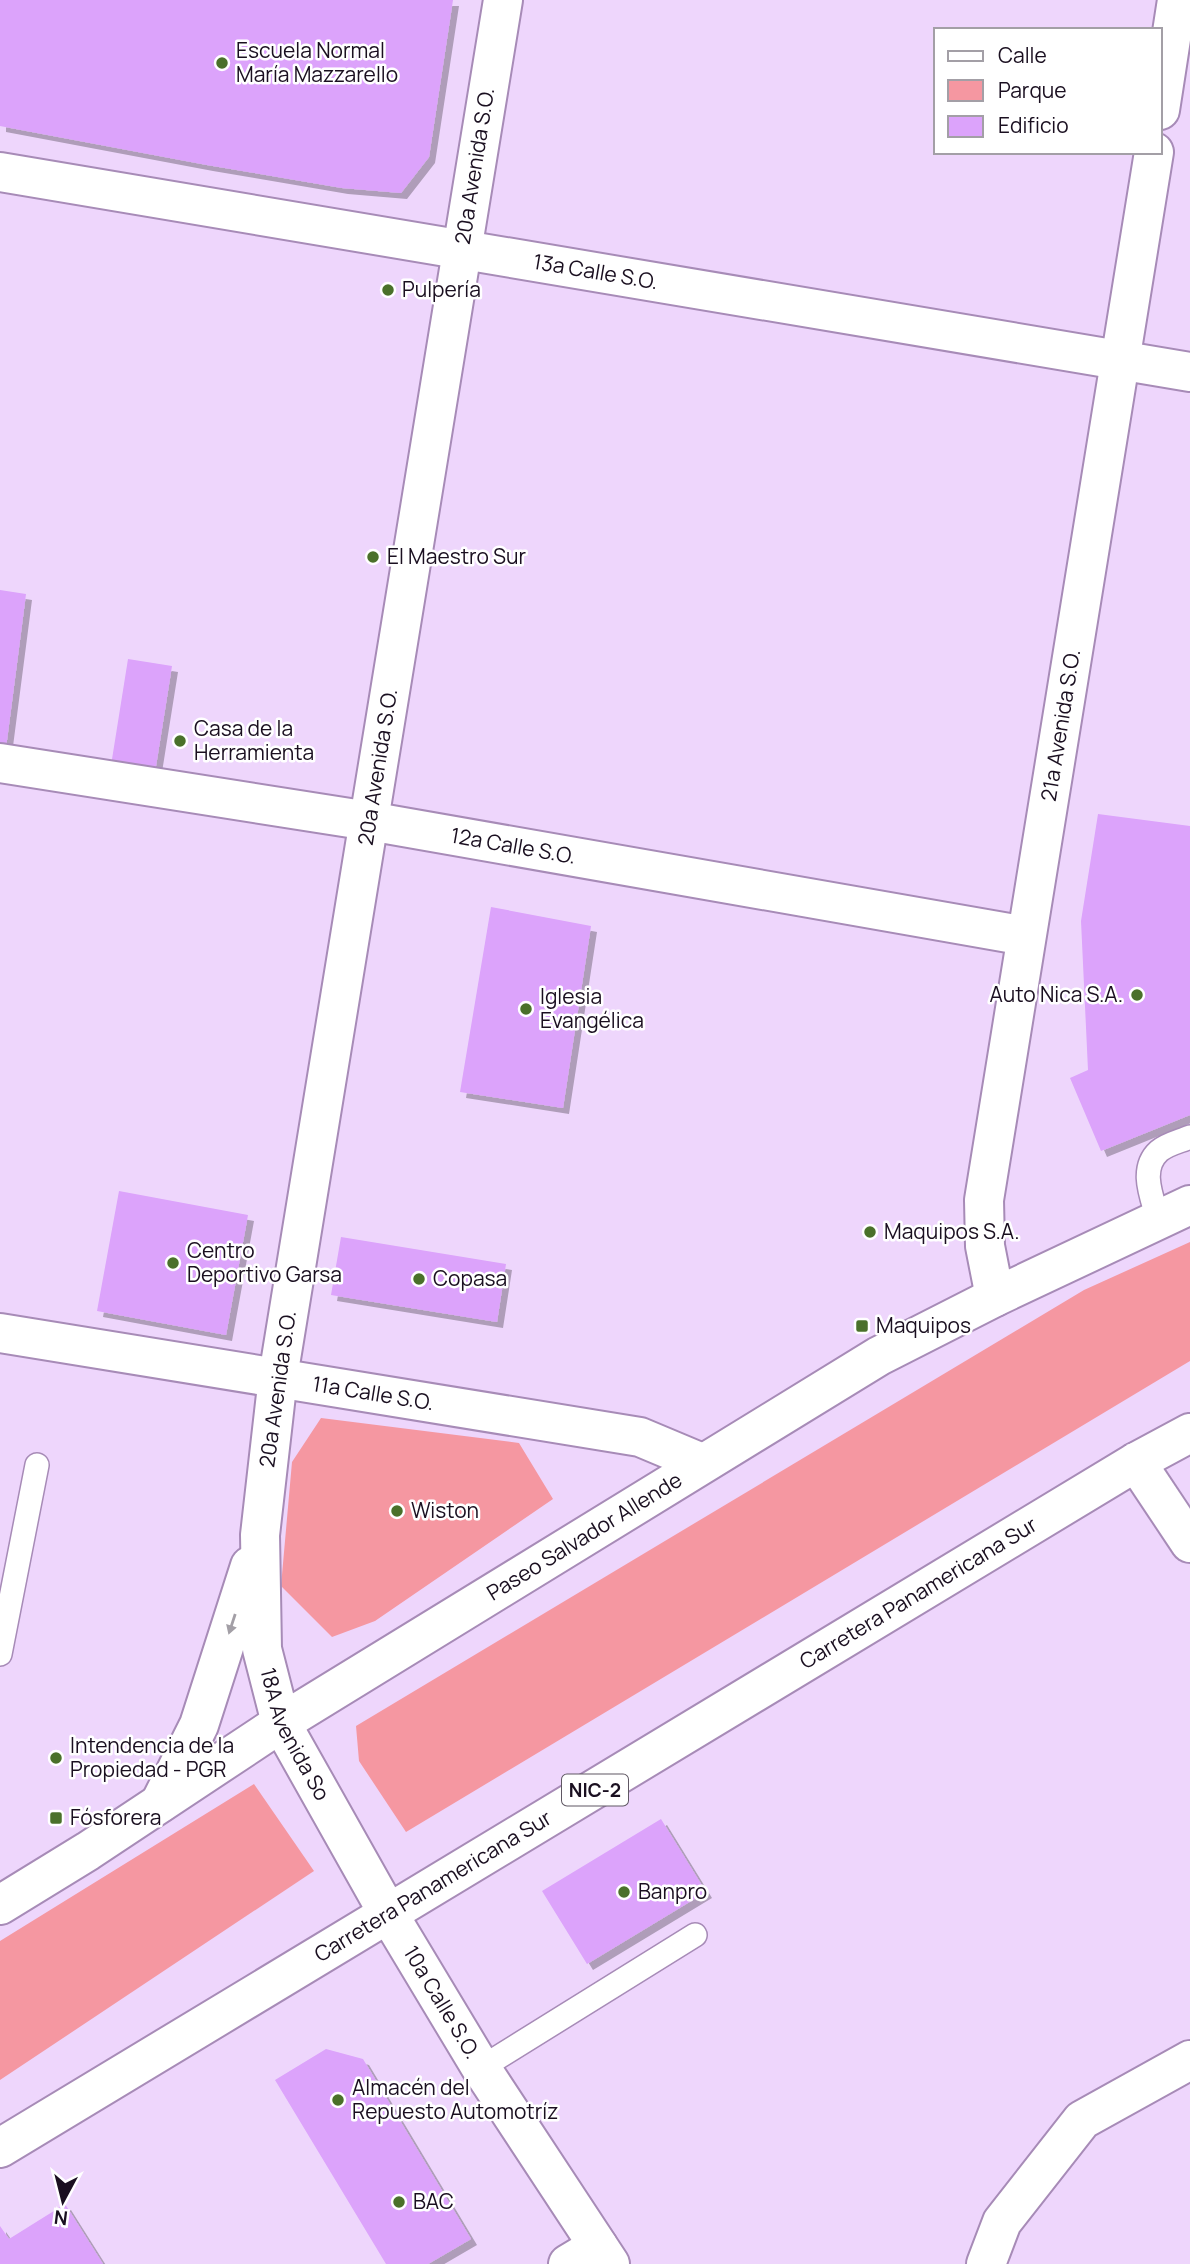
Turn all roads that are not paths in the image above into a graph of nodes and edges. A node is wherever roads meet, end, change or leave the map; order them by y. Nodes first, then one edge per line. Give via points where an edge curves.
1 (503, 0) edge
2 (1177, 0) edge
3 (1162, 97) edge
4 (1154, 154) edge
5 (0, 172) edge
6 (461, 249) junction
7 (1121, 360) junction
8 (1190, 372) edge
9 (0, 763) edge
10 (369, 821) junction
11 (1026, 936) junction
12 (1190, 1137) edge
13 (1174, 1212) edge
14 (995, 1297) junction
15 (0, 1333) edge
16 (278, 1377) junction
17 (1185, 1440) edge
18 (1136, 1462) junction
19 (702, 1463) junction
20 (37, 1465) dead end
21 (260, 1535) junction
22 (1190, 1543) edge
23 (0, 1654) edge
24 (281, 1723) junction
25 (159, 1805) junction
26 (0, 1905) edge
27 (389, 1915) junction
28 (695, 1935) dead end
29 (1190, 2060) edge
30 (481, 2068) junction
31 (0, 2148) edge
32 (592, 2258) edge
33 (986, 2264) edge

1 - 6 main road, 20a Avenida S.O.
2 - 3 main road
4 - 7 main road, 21a Avenida S.O.
5 - 6 main road, 13a Calle S.O.
6 - 7 main road, 13a Calle S.O.
6 - 10 main road, 20a Avenida S.O.
7 - 8 main road, 13a Calle S.O.
7 - 11 main road, 21a Avenida S.O.
9 - 10 main road, 12a Calle S.O.
10 - 11 main road, 12a Calle S.O.
10 - 16 main road, 20a Avenida S.O.
11 - 14 main road, 21a Avenida S.O. via 984,1200 985,1247
12 - 13 lane via 1161,1150 1149,1163 1148,1185
13 - 14 main road, Paseo Salvador Allende
14 - 19 main road, Paseo Salvador Allende via 879,1356
15 - 16 main road, 11a Calle S.O.
16 - 19 main road, 11a Calle S.O. via 640,1437
16 - 21 main road, 20a Avenida S.O.
17 - 18 main road, Carretera Panamericana Sur / NIC-2
18 - 22 main road
18 - 27 main road, Carretera Panamericana Sur / NIC-2
19 - 24 main road, Paseo Salvador Allende
20 - 23 lane
21 - 24 main road, 18A Avenida So via 262,1649
21 -> 25 main road via 200,1725
24 - 25 main road, Paseo Salvador Allende
24 - 27 main road, 18A Avenida So
25 - 26 main road, Paseo Salvador Allende
27 - 30 main road, 10a Calle S.O.
27 - 31 main road, Carretera Panamericana Sur / NIC-2
28 - 30 lane
29 - 33 main road via 1082,2120 1002,2222
30 - 32 main road, 10a Calle S.O.

